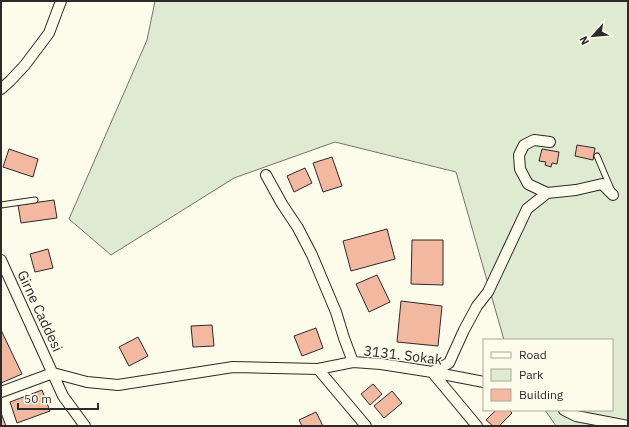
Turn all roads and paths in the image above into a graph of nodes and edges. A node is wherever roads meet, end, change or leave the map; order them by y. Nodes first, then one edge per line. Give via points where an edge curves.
1 (61, 1) edge
2 (1, 89) edge
3 (550, 142) dead end
4 (597, 156) dead end
5 (266, 175) dead end
6 (547, 193) junction
7 (614, 195) joint
8 (35, 200) dead end
9 (1, 205) edge
10 (1, 260) edge
11 (353, 362) junction
12 (318, 369) junction
13 (432, 372) junction
14 (53, 373) junction
15 (483, 382) edge
16 (1, 392) edge
17 (566, 411) edge
18 (576, 416) junction
19 (85, 426) edge
20 (366, 426) edge
21 (477, 426) edge
22 (588, 426) edge
23 (628, 426) edge

1 - 2 street via 49,33 25,65
3 - 6 street via 534,140 524,145 519,155 520,169 528,184
4 - 7 lane
5 - 11 street via 312,255 336,312
6 - 7 street via 602,184
6 - 13 street via 527,209 488,292 477,306 449,364
8 - 9 lane
10 - 14 street, Girne Caddesi
11 - 12 street, 3131. Sokak
11 - 13 street, 3131. Sokak
12 - 14 street, 3131. Sokak via 233,367 118,385 87,382
12 - 20 street
13 - 15 street, 3131. Sokak
13 - 21 street
14 - 16 street
14 - 19 street, Girne Caddesi via 63,396
17 - 18 street
18 - 22 street
18 - 23 street

